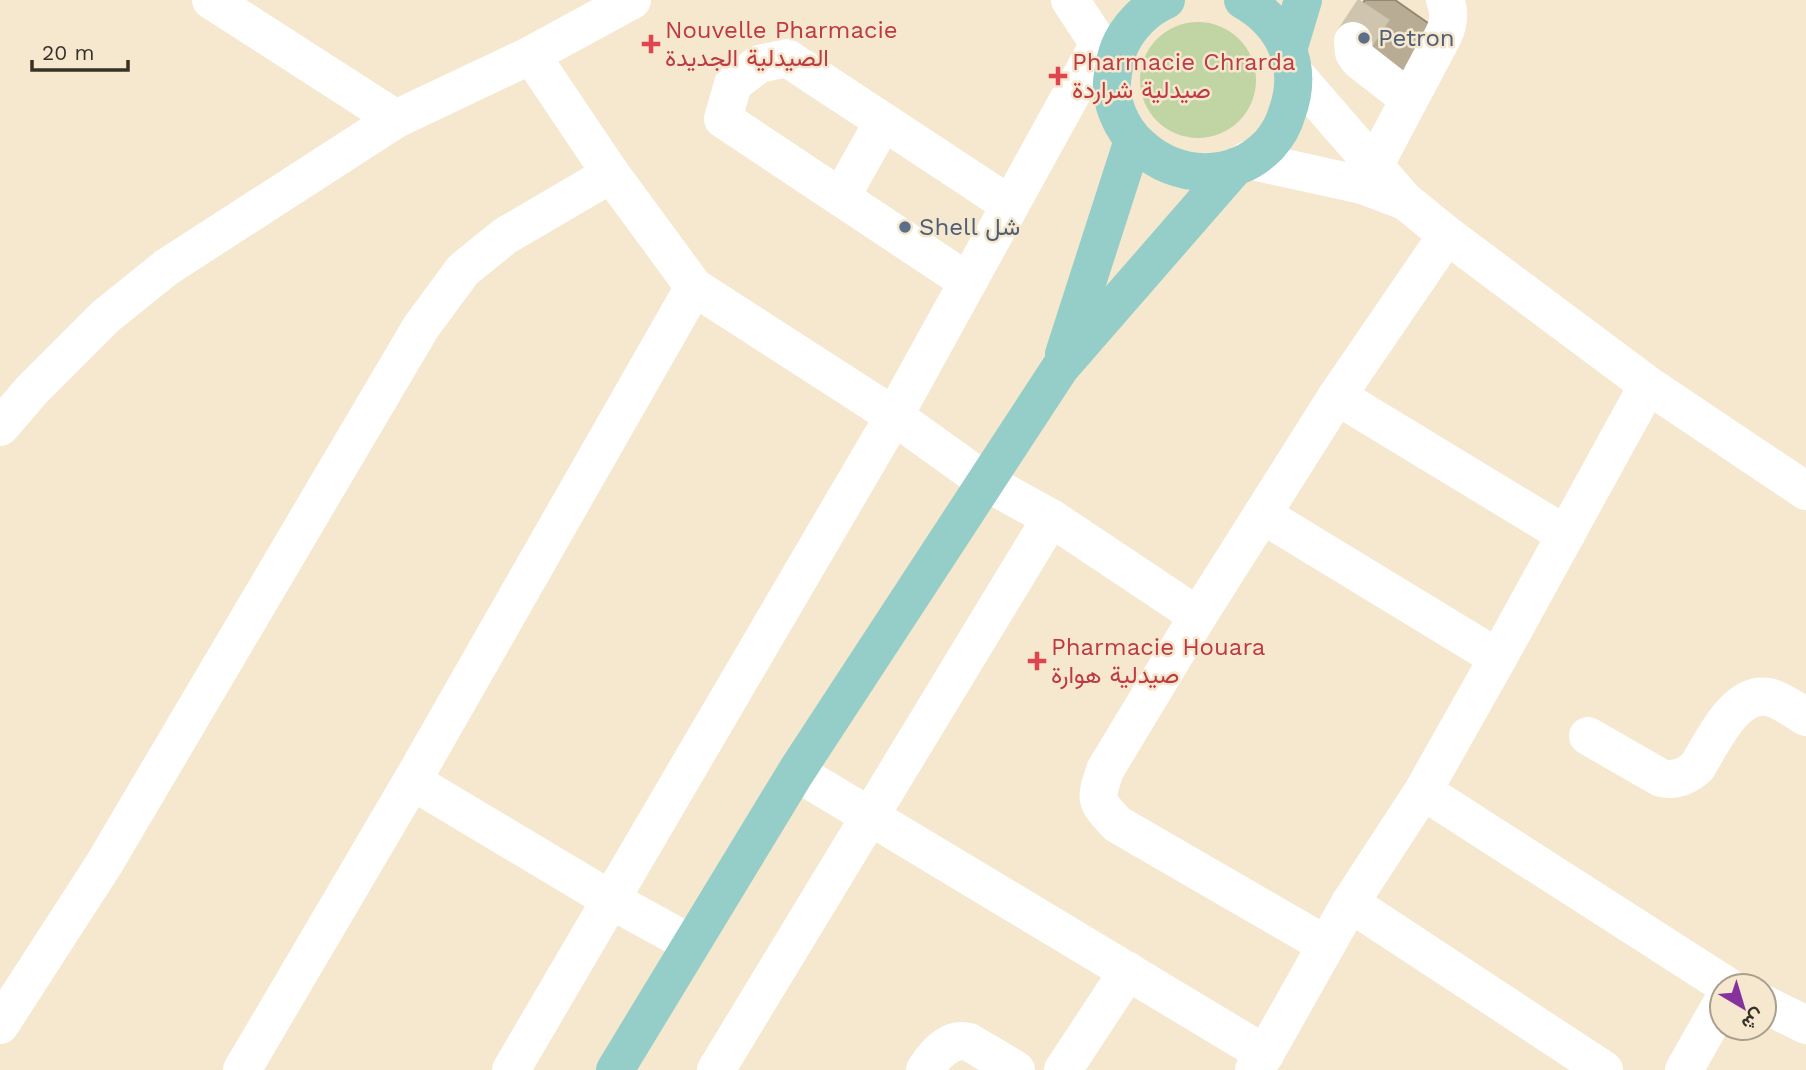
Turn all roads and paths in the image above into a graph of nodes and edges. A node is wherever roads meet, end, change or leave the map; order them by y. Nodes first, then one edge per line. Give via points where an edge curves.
1 (211, 0) edge
2 (632, 0) edge
3 (1070, 0) edge
4 (1166, 0) edge
5 (1243, 0) edge
6 (1303, 0) edge
7 (1445, 0) edge
8 (1353, 41) dead end
9 (531, 55) junction
10 (1106, 61) junction
11 (1291, 62) junction
12 (1409, 99) junction
13 (396, 119) junction
14 (884, 122) junction
15 (1133, 139) junction
16 (1242, 164) junction
17 (1374, 166) junction
18 (611, 174) junction
19 (841, 197) junction
20 (1404, 200) junction
21 (1010, 205) junction
22 (1447, 235) junction
23 (968, 282) junction
24 (694, 287) junction
25 (1060, 368) junction
26 (1648, 385) junction
27 (1337, 396) junction
28 (894, 416) junction
29 (0, 427) edge
30 (986, 482) junction
31 (1806, 491) edge
32 (1263, 515) junction
33 (1051, 518) junction
34 (1566, 535) junction
35 (1198, 616) junction
36 (1498, 658) junction
37 (1806, 717) edge
38 (1588, 736) dead end
39 (796, 772) junction
40 (412, 780) junction
41 (1423, 791) junction
42 (870, 817) junction
43 (611, 900) junction
44 (1350, 903) junction
45 (691, 944) junction
46 (1326, 945) junction
47 (1128, 971) junction
48 (1708, 974) edge
49 (1778, 1011) edge
50 (0, 1025) edge
51 (1806, 1025) edge
52 (1708, 1028) edge
53 (1260, 1062) edge
54 (242, 1070) edge
55 (511, 1070) edge
56 (615, 1070) edge
57 (716, 1070) edge
58 (925, 1070) edge
59 (1016, 1070) edge
60 (1063, 1070) edge
61 (1604, 1070) edge
62 (1684, 1070) edge

1 - 13 street
2 - 9 street
3 - 10 street
4 - 10 main road via 1135,22
5 - 11 main road via 1278,30
6 - 11 main road
7 - 12 street via 1448,24
8 - 12 street via 1359,60
9 - 13 street
9 - 18 street
10 - 15 main road via 1121,121
10 - 21 street
11 - 16 main road via 1292,99 1284,123 1269,144
11 - 17 street
12 - 17 street
13 - 29 street via 167,268 106,316
14 - 19 street
14 - 19 street via 788,58 760,64 733,84 723,119
14 - 21 street
15 - 16 main road via 1153,159 1179,170 1207,173
15 - 25 main road
16 - 20 street via 1362,185
16 - 25 main road
17 - 20 street
18 - 24 street
18 - 50 street via 505,236 463,270 441,298 104,864
19 - 23 street
20 - 22 street
21 - 23 street
22 - 26 street
22 - 27 street
23 - 28 street
24 - 28 street
24 - 40 street
25 - 30 main road
26 - 31 street
26 - 34 street
27 - 32 street
27 - 34 street
28 - 30 street
28 - 43 street
30 - 33 street
30 - 39 main road
32 - 35 street
32 - 36 street
33 - 35 street
33 - 42 street
34 - 36 street
35 - 46 street via 1105,770 1097,795 1101,807 1117,824
36 - 41 street
37 - 38 street via 1774,698 1747,700 1732,711 1697,766 1669,780
39 - 42 street
39 - 45 main road
40 - 43 street
40 - 54 street
41 - 44 street
41 - 48 street
42 - 47 street
42 - 57 street
43 - 45 street
43 - 55 street
44 - 46 street
44 - 61 street
45 - 56 main road
46 - 53 street
47 - 53 street
47 - 60 street
49 - 51 street
52 - 62 street
58 - 59 street via 948,1044 960,1040

